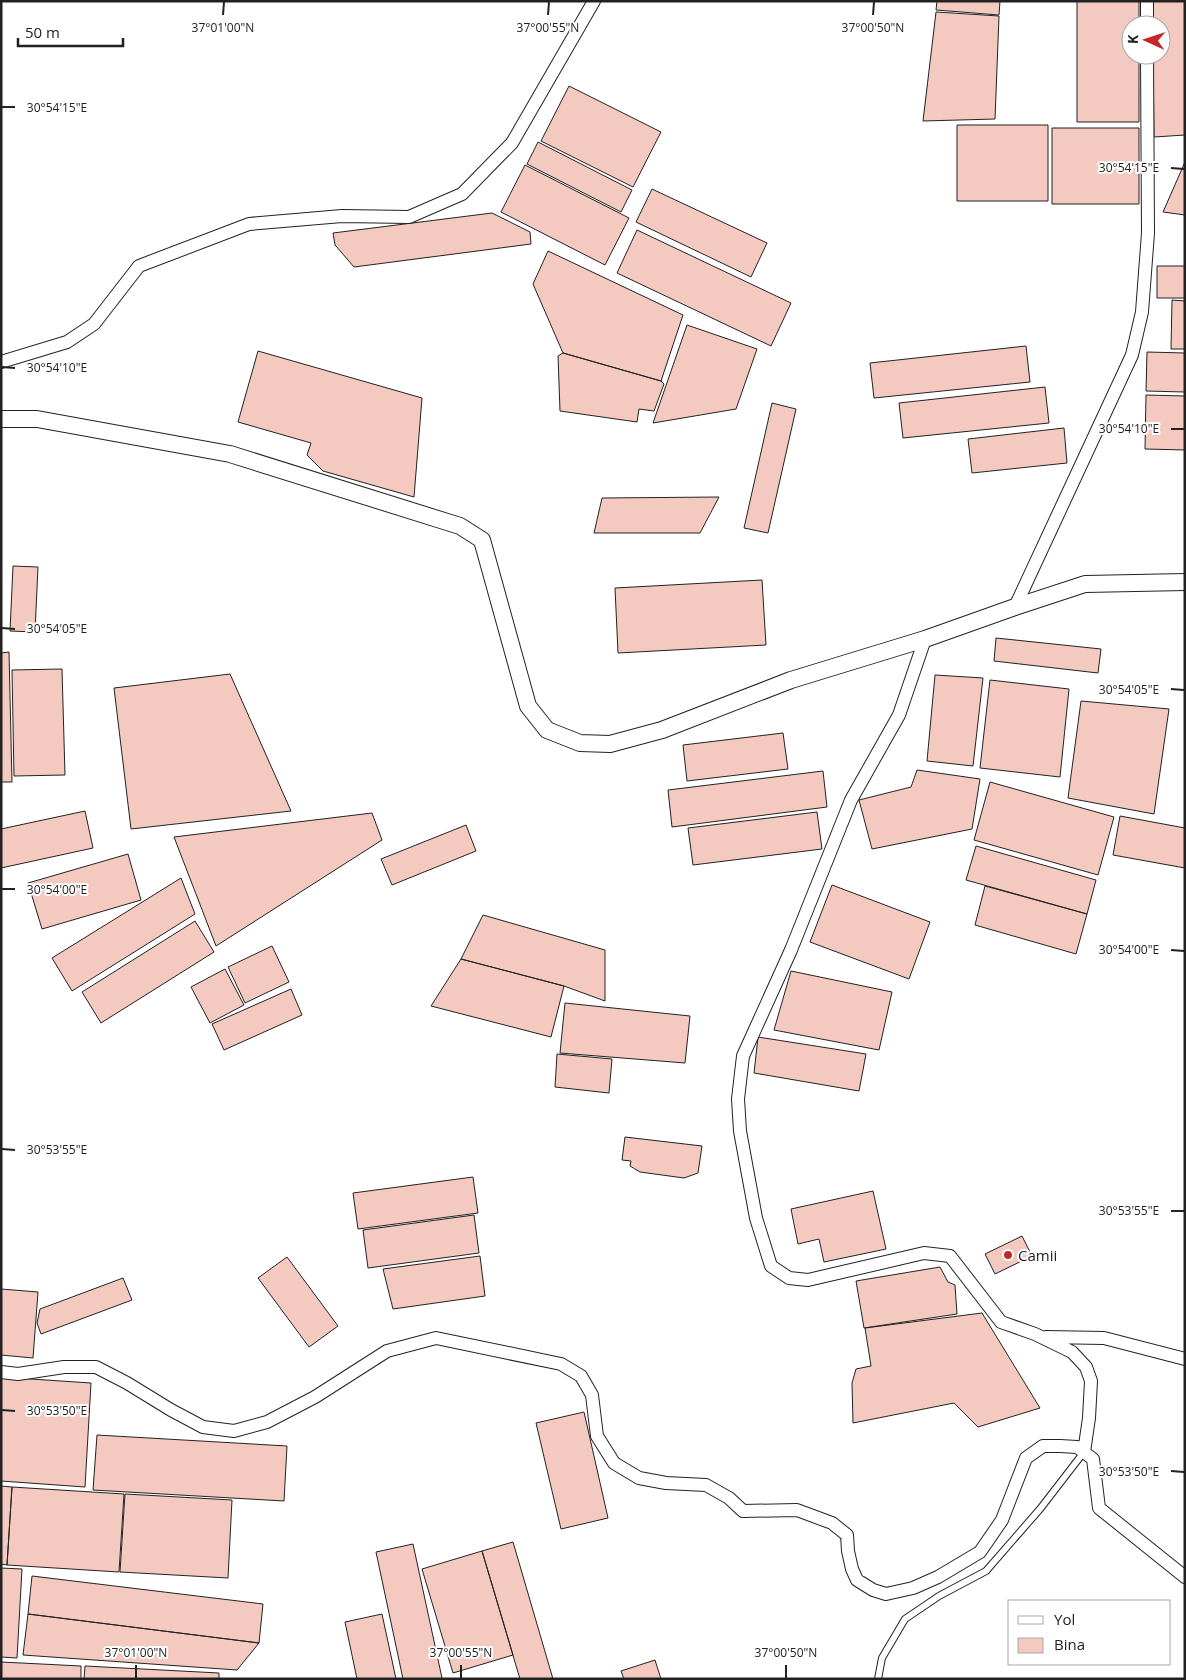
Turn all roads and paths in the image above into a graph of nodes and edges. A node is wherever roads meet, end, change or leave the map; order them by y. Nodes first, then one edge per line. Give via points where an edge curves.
1 (594, 1) edge
2 (1147, 1) edge
3 (1147, 15) edge
4 (1148, 65) edge
5 (1, 362) edge
6 (1, 419) edge
7 (1185, 582) edge
8 (1015, 607) junction
9 (925, 639) junction
10 (1041, 1337) junction
11 (1185, 1359) edge
12 (1, 1372) edge
13 (1084, 1452) junction
14 (1185, 1577) edge
15 (878, 1679) edge

1 - 5 street via 512,143 462,194 409,217 342,216 249,224 139,266 94,324 68,342
2 - 3 street
4 - 8 street via 1148,233 1142,312 1132,355
6 - 9 street via 37,420 230,454 460,526 482,540 528,706 548,730 580,742 610,744 662,730 791,680
7 - 8 street via 1085,584
8 - 9 street
9 - 10 street via 900,715 852,800 791,950 743,1056 738,1099 740,1132 756,1218 771,1266 790,1278 808,1280 924,1253 950,1256 1002,1322
10 - 11 street via 1104,1338
10 - 13 street via 1072,1352 1086,1367 1091,1382
12 - 13 street via 18,1374 64,1367 96,1367 203,1427 234,1431 267,1422 315,1398 387,1351 436,1338 560,1364 582,1376 592,1395 597,1436 614,1463 640,1478 706,1485 729,1498 743,1511 797,1510 832,1523 847,1535 857,1580 886,1594 913,1588 938,1577 980,1552 1002,1520 1026,1458 1043,1446 1077,1447
13 - 14 street via 1093,1459 1099,1508
13 - 15 lane via 986,1571 905,1619 882,1658

